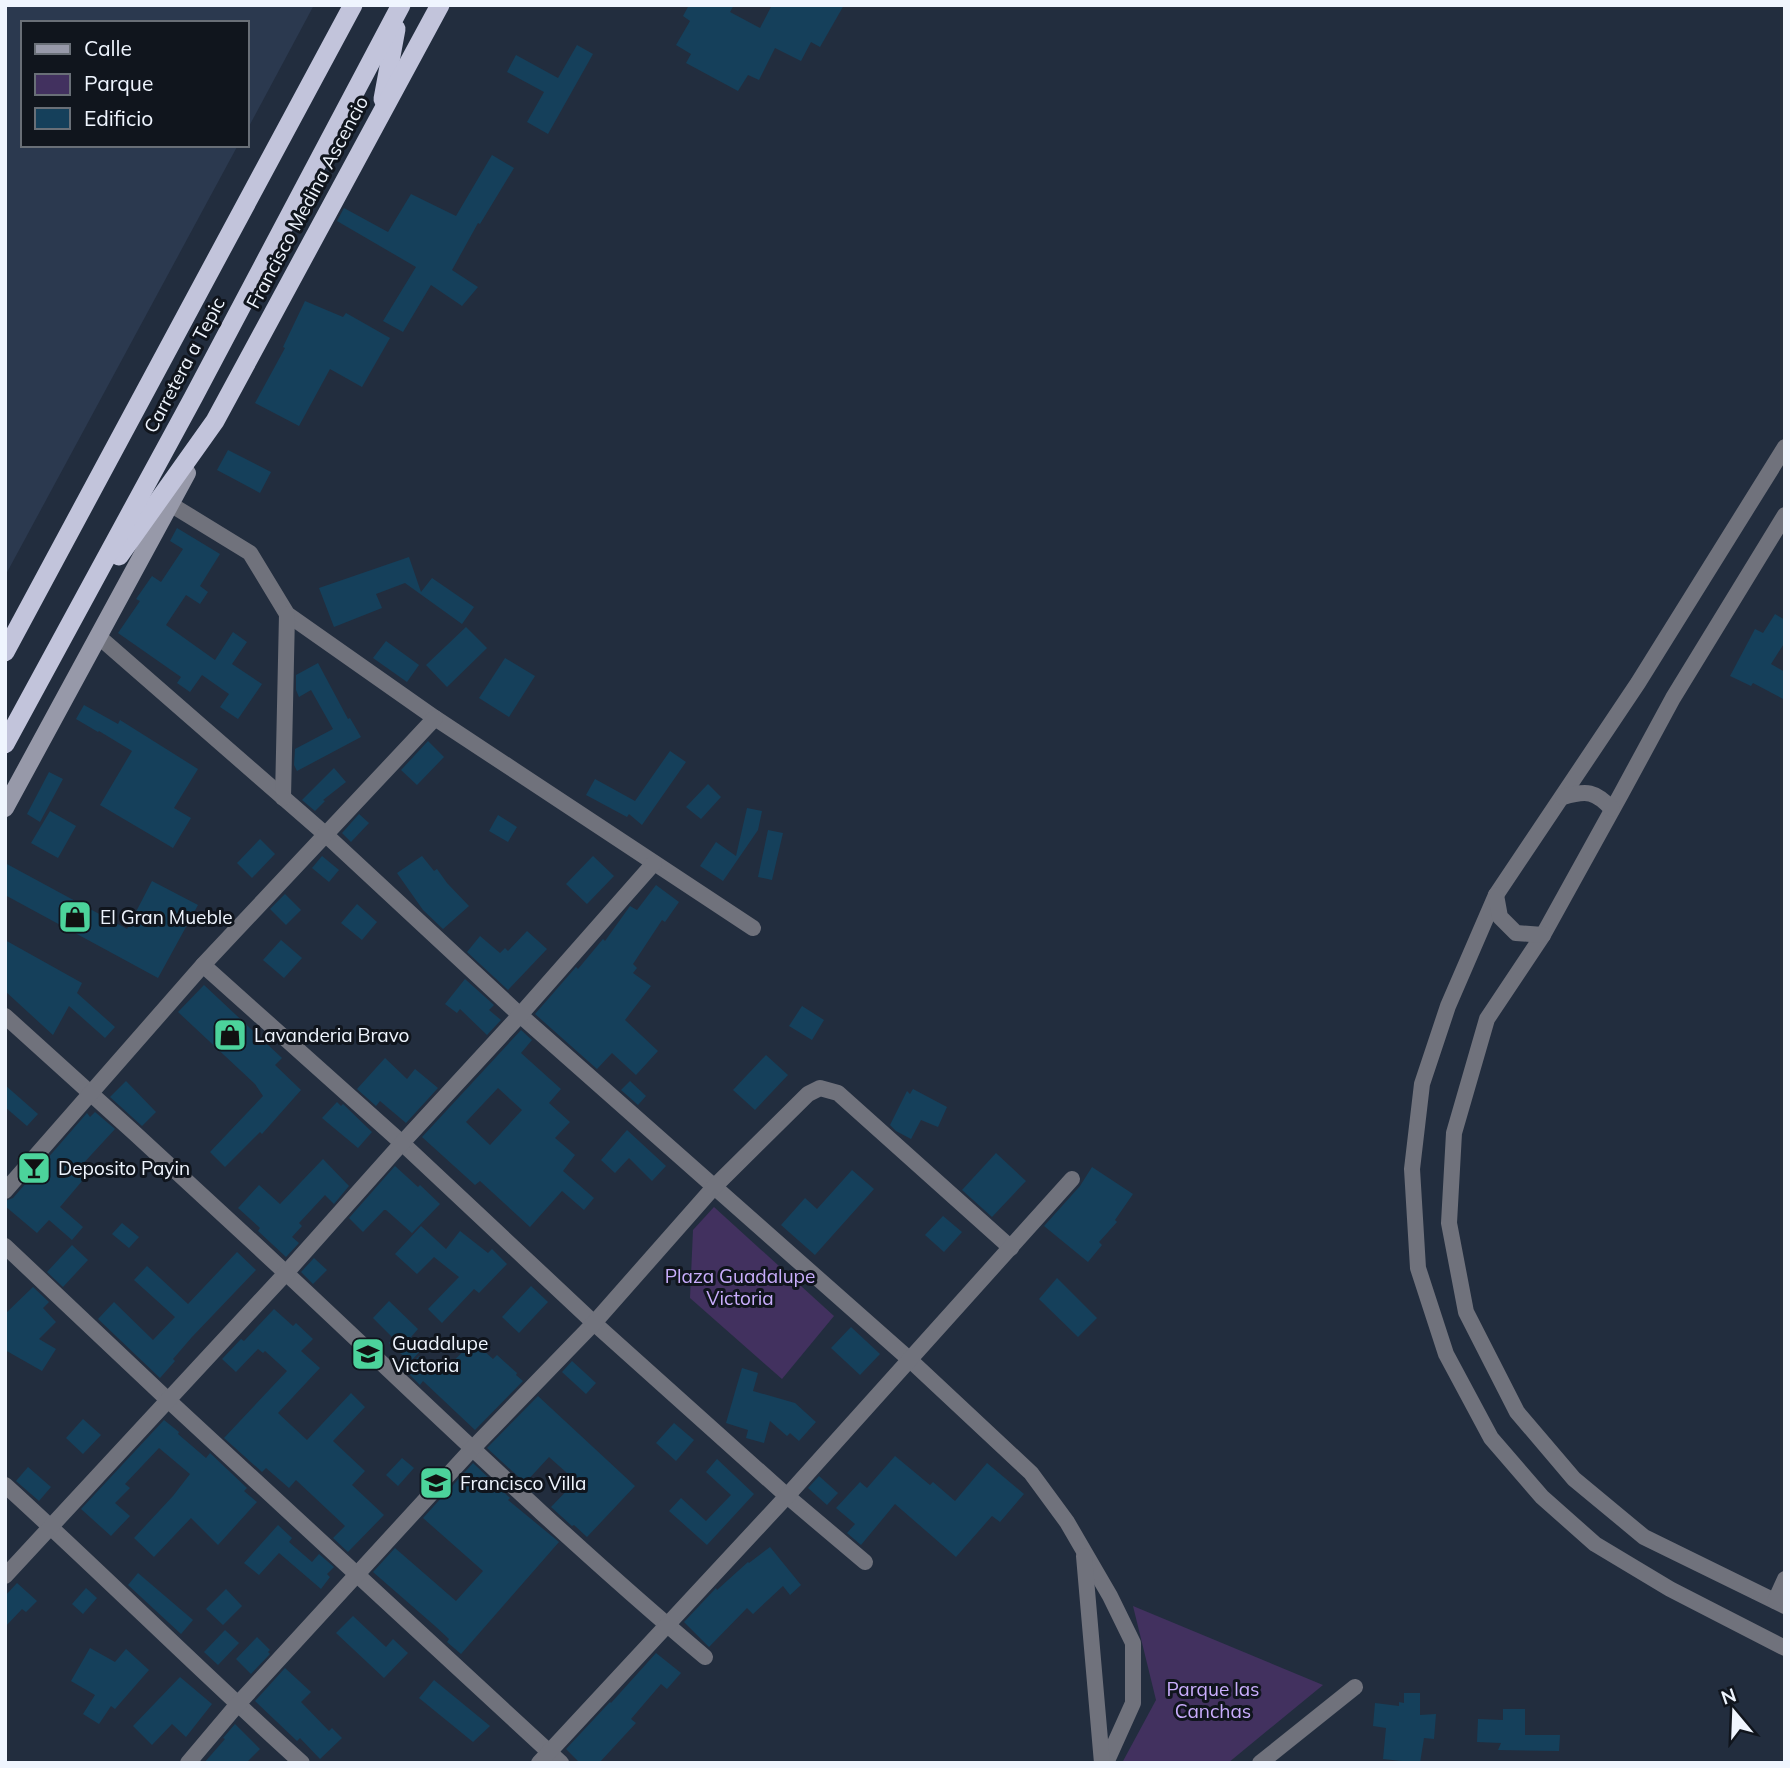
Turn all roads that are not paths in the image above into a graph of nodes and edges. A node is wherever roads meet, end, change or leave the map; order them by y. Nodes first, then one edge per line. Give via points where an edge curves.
1 (353, 5) edge
2 (440, 5) edge
3 (400, 7) edge
4 (379, 117) junction
5 (215, 421) junction
6 (1785, 447) edge
7 (170, 504) junction
8 (1785, 515) edge
9 (287, 614) junction
10 (70, 625) junction
11 (98, 636) junction
12 (5, 652) edge
13 (435, 718) junction
14 (5, 744) edge
15 (1563, 797) junction
16 (283, 798) junction
17 (5, 808) edge
18 (1612, 810) junction
19 (325, 834) junction
20 (654, 863) junction
21 (1496, 895) junction
22 (753, 928) dead end
23 (1543, 935) junction
24 (203, 965) junction
25 (520, 1015) junction
26 (5, 1016) edge
27 (92, 1094) junction
28 (402, 1143) junction
29 (1072, 1179) dead end
30 (714, 1187) junction
31 (5, 1191) edge
32 (5, 1246) edge
33 (1011, 1248) junction
34 (286, 1273) junction
35 (594, 1323) junction
36 (909, 1359) junction
37 (168, 1400) junction
38 (472, 1449) junction
39 (5, 1485) edge
40 (788, 1496) junction
41 (50, 1526) junction
42 (1084, 1550) junction
43 (865, 1562) dead end
44 (358, 1575) junction
45 (5, 1576) edge
46 (1785, 1579) edge
47 (1780, 1604) edge
48 (668, 1626) junction
49 (1785, 1648) edge
50 (705, 1657) dead end
51 (1355, 1687) dead end
52 (237, 1705) junction
53 (550, 1759) edge
54 (188, 1763) edge
55 (302, 1763) edge
56 (1104, 1763) edge
57 (1260, 1763) edge

1 - 12 highway, Carretera a Tepic
2 - 4 highway, Francisco Medina Ascencio
3 - 4 highway
3 - 10 highway, Carretera a Tepic
4 - 5 highway, Francisco Medina Ascencio
5 - 7 main road, Francisco Medina Ascencio
5 - 10 highway, Francisco Medina Ascencio
6 - 15 street
7 - 9 street via 250,553
7 - 11 main road, Francisco Medina Ascencio
8 - 18 street via 1672,698
9 - 13 street
9 - 16 street
10 - 14 highway, Carretera a Tepic
11 - 16 street
11 - 17 main road, Francisco Medina Ascencio
13 - 19 street
13 - 20 street
15 - 18 street via 1594,793
15 - 21 street
16 - 19 street
18 - 23 street
19 - 24 street
19 - 25 street
20 - 22 street
20 - 25 street
21 - 23 street via 1500,916 1516,933
21 - 49 street via 1448,1006 1422,1084 1412,1169 1418,1268 1446,1354 1491,1438 1542,1497 1595,1544
23 - 47 street via 1487,1019 1454,1133 1450,1223 1466,1311 1517,1412 1574,1479 1644,1536
24 - 27 street
24 - 28 street
25 - 28 street
25 - 30 street
26 - 27 street
27 - 31 street
27 - 34 street
28 - 34 street
28 - 35 street
29 - 33 street
30 - 33 street via 808,1094 820,1088 838,1093
30 - 35 street
30 - 36 street
32 - 37 street
33 - 36 street
34 - 37 street
34 - 38 street
35 - 38 street
35 - 40 street
36 - 40 street
36 - 42 street via 1031,1473
37 - 41 street
37 - 44 street
38 - 44 street
38 - 48 street
39 - 41 street
40 - 43 street
40 - 48 street
41 - 45 street
41 - 52 street
42 - 56 street
42 - 56 street via 1132,1643 1133,1703
44 - 52 street
44 - 53 street
46 - 47 street
48 - 50 street
48 - 53 street
51 - 57 street
52 - 54 street
52 - 55 street

